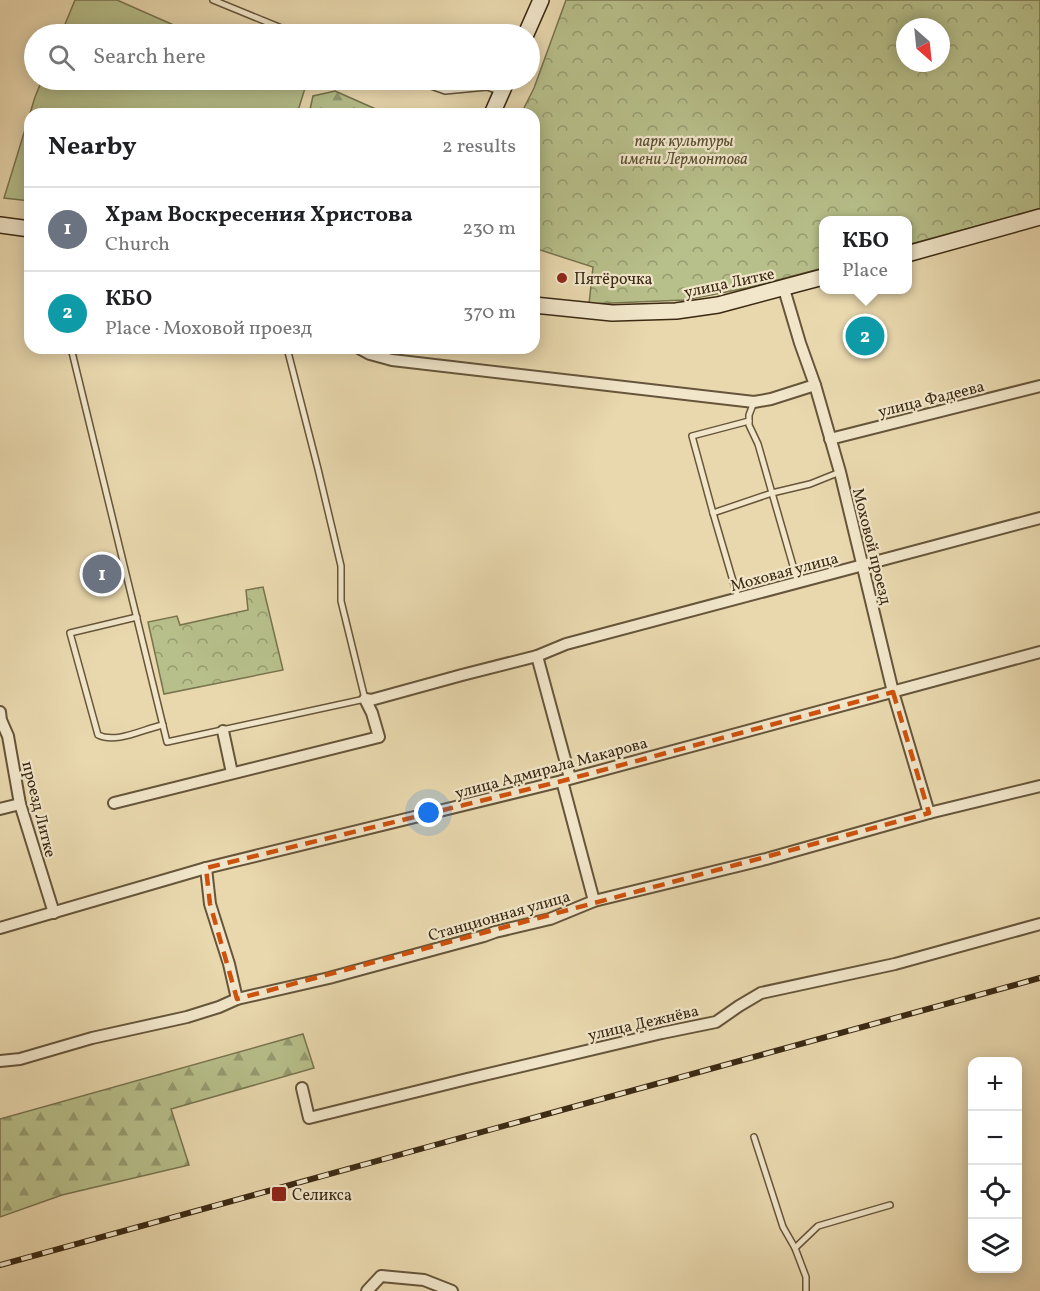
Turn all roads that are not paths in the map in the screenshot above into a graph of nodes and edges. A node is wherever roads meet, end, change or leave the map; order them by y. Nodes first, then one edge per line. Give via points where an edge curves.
1 (213, 0) edge
2 (541, 0) edge
3 (272, 24) edge
4 (530, 24) edge
5 (503, 90) edge
6 (495, 108) edge
7 (1040, 217) edge
8 (0, 225) edge
9 (24, 228) edge
10 (912, 253) edge
11 (819, 279) edge
12 (784, 289) junction
13 (540, 306) edge
14 (72, 354) edge
15 (289, 354) edge
16 (370, 354) edge
17 (816, 385) junction
18 (1040, 386) edge
19 (754, 402) junction
20 (749, 421) junction
21 (830, 439) junction
22 (840, 471) junction
23 (772, 493) junction
24 (713, 513) junction
25 (1040, 518) edge
26 (863, 565) junction
27 (798, 583) junction
28 (738, 598) junction
29 (137, 617) junction
30 (1040, 652) edge
31 (537, 656) junction
32 (893, 692) junction
33 (364, 699) junction
34 (0, 712) edge
35 (163, 725) junction
36 (223, 731) junction
37 (232, 773) junction
38 (566, 779) junction
39 (1040, 786) edge
40 (114, 803) dead end
41 (20, 804) junction
42 (0, 809) edge
43 (928, 813) junction
44 (206, 868) junction
45 (594, 901) junction
46 (54, 913) junction
47 (1040, 924) edge
48 (0, 928) edge
49 (237, 999) junction
50 (0, 1061) edge
51 (302, 1088) dead end
52 (754, 1137) dead end
53 (890, 1205) dead end
54 (795, 1248) junction
55 (367, 1291) edge
56 (452, 1291) edge
57 (806, 1291) edge

1 - 3 lane
2 - 4 main road
5 - 6 main road
7 - 10 main road
8 - 9 main road
11 - 12 main road, улица Литке
12 - 13 main road, улица Литке via 676,311 612,313
12 - 17 street, Моховой проезд
14 - 29 lane
15 - 33 lane via 341,566 341,601
16 - 19 street via 392,360
17 - 19 street
17 - 21 street, Моховой проезд
18 - 21 street, улица Фадеева
19 - 20 lane
20 - 23 lane
20 - 24 lane via 692,436
21 - 22 street, Моховой проезд
22 - 23 lane via 810,484
22 - 26 street, Моховой проезд
23 - 24 lane
23 - 27 lane
24 - 28 lane
25 - 26 street, Моховая улица
26 - 27 street, Моховая улица
26 - 32 street, Моховой проезд
27 - 28 street, Моховая улица
28 - 31 street, Моховая улица via 566,644
29 - 35 lane
29 - 35 lane via 70,633 98,735 116,738
30 - 32 street, улица Адмирала Макарова
31 - 33 street, Моховая улица
31 - 38 street
32 - 38 street, улица Адмирала Макарова
32 - 43 street, Моховой проезд
33 - 36 lane
33 - 37 street via 380,737
34 - 41 street, проезд Литке
35 - 36 lane via 167,742
36 - 37 street
37 - 40 street
38 - 44 street, улица Адмирала Макарова
38 - 45 street
39 - 43 street, Станционная улица
41 - 42 street
41 - 46 street, проезд Литке
43 - 45 street, Станционная улица via 766,859
44 - 46 street, улица Адмирала Макарова
44 - 49 street via 210,904
45 - 49 street, Станционная улица via 550,919
46 - 48 street, улица Адмирала Макарова
47 - 51 street, улица Дежнёва via 895,964 761,993 716,1022 309,1118
49 - 50 street, Станционная улица via 187,1017
52 - 54 lane via 783,1227
53 - 54 lane via 818,1226
54 - 57 lane via 806,1277
55 - 56 street via 381,1276 424,1280

